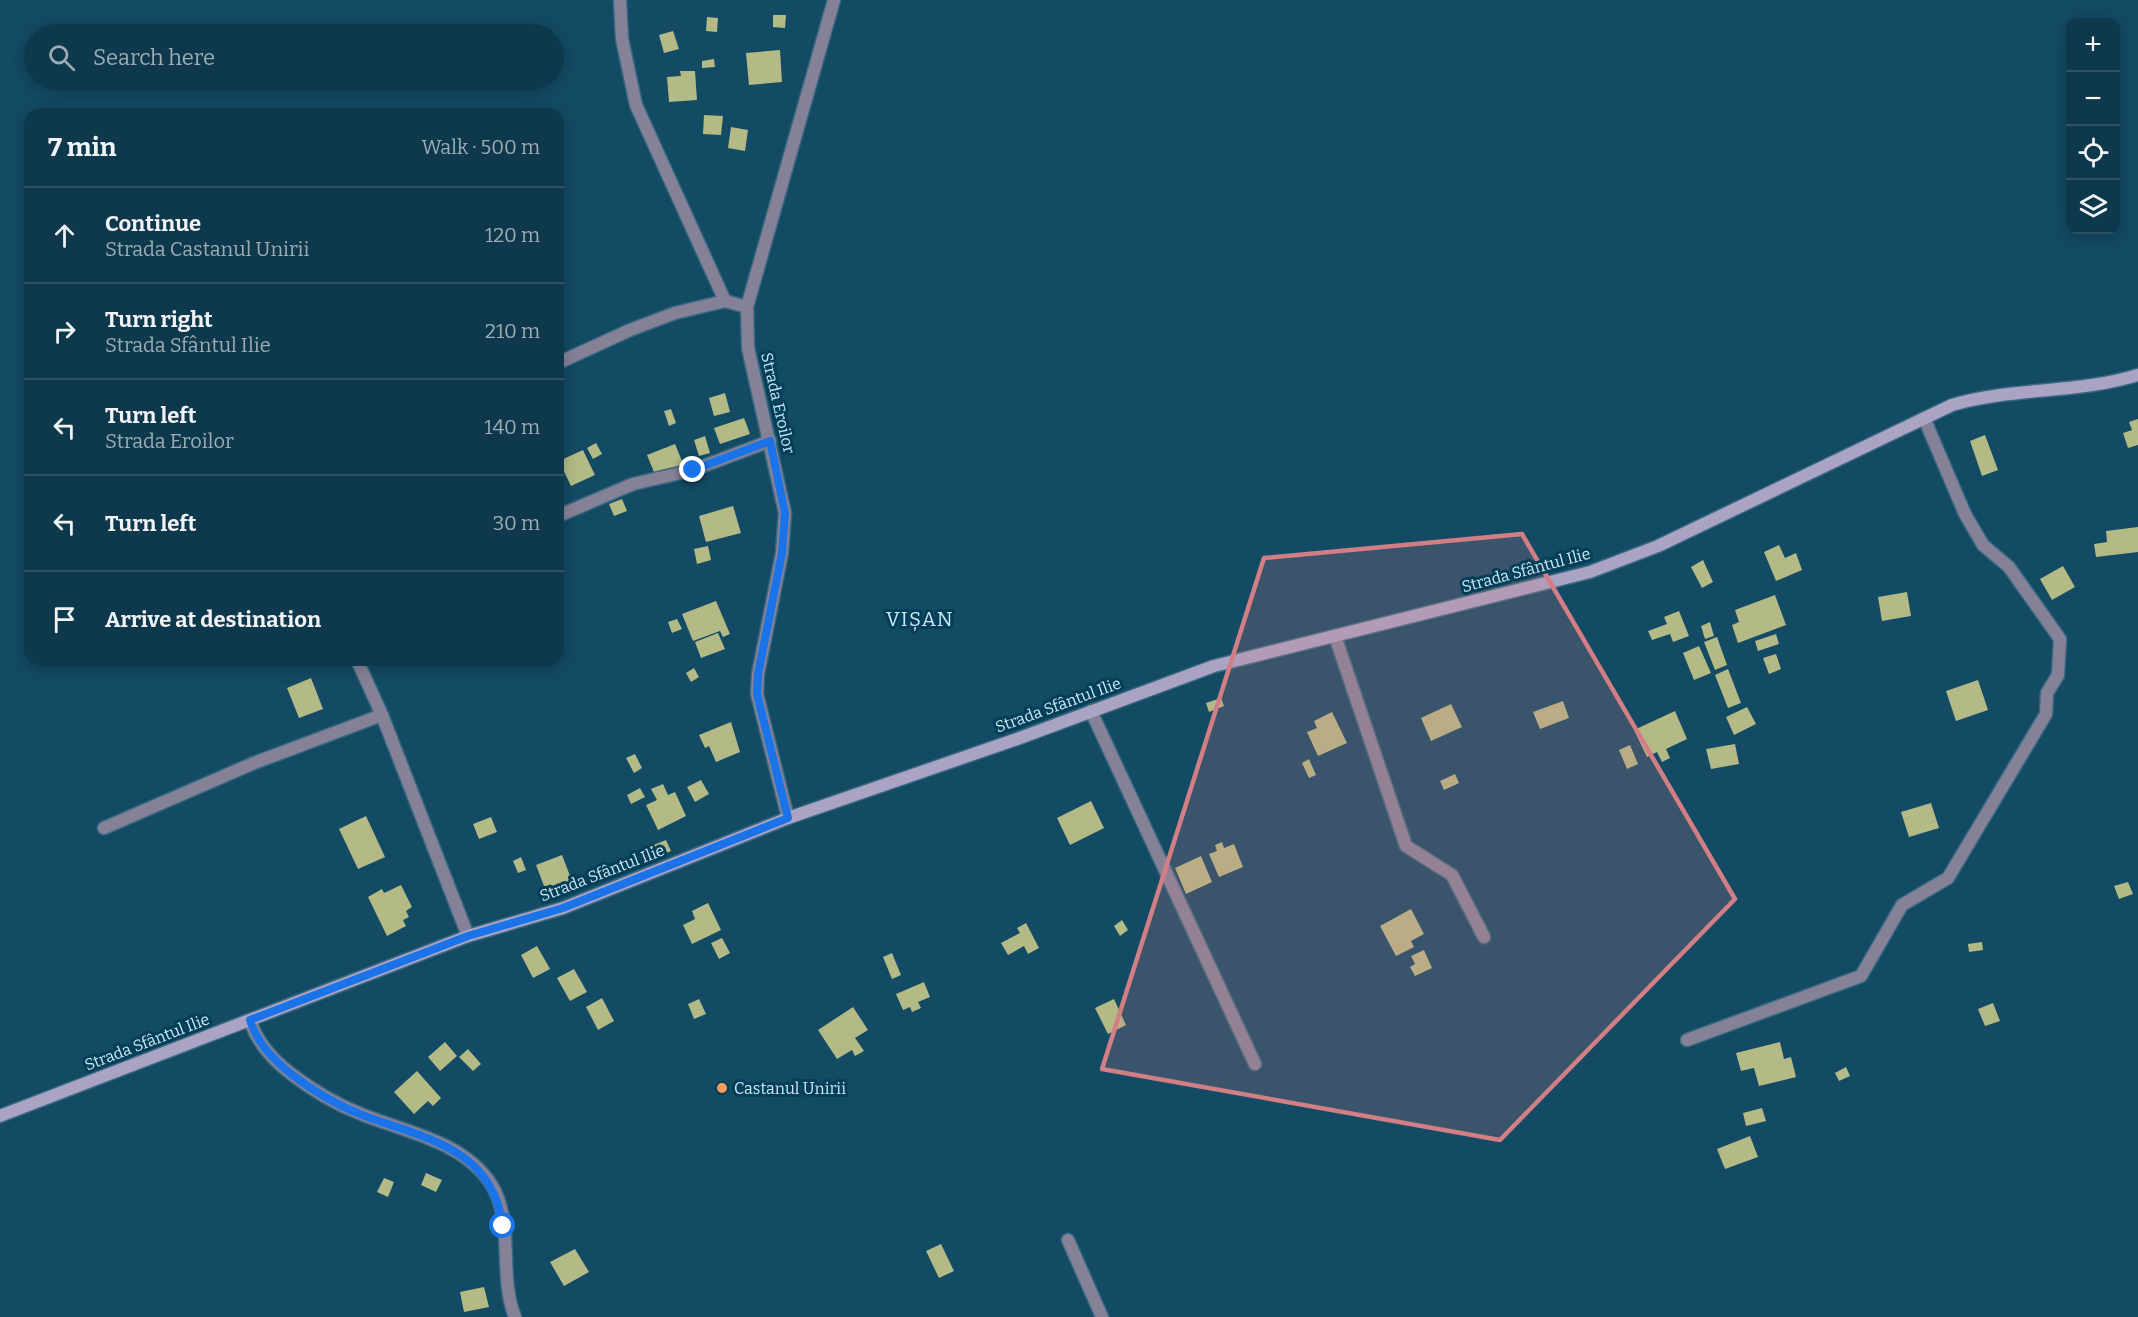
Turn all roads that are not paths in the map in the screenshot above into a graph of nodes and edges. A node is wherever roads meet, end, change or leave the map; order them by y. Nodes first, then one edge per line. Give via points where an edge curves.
1 (620, 0) edge
2 (834, 0) edge
3 (725, 301) junction
4 (747, 307) junction
5 (564, 360) edge
6 (2138, 375) edge
7 (1924, 418) junction
8 (770, 441) junction
9 (564, 513) edge
10 (1335, 636) junction
11 (360, 666) edge
12 (1091, 711) junction
13 (381, 715) junction
14 (788, 818) junction
15 (104, 828) dead end
16 (468, 936) junction
17 (1484, 937) dead end
18 (250, 1020) junction
19 (1687, 1040) dead end
20 (1255, 1064) dead end
21 (0, 1116) edge
22 (1068, 1240) dead end
23 (515, 1317) edge
24 (1102, 1317) edge

1 - 3 street via 622,39 636,105
2 - 4 street, Strada Eroilor
3 - 4 street
3 - 5 street via 641,325
4 - 8 street, Strada Eroilor via 748,348
6 - 7 street, Strada Sfântul Ilie via 2090,388 1982,397
7 - 10 street, Strada Sfântul Ilie via 1658,546 1590,572
7 - 19 street via 1965,514 1983,545 2009,567 2060,639 2058,675 2047,693 2046,714 1948,878 1902,905 1861,976
8 - 9 street via 693,470 633,484
8 - 14 street, Strada Eroilor via 785,513 782,553 757,694
10 - 12 street, Strada Sfântul Ilie via 1214,666
10 - 17 street via 1406,846 1452,875
11 - 13 street
12 - 14 street, Strada Sfântul Ilie
12 - 20 street
13 - 15 street via 254,763
13 - 16 street
14 - 16 street, Strada Sfântul Ilie via 563,908
16 - 18 street, Strada Sfântul Ilie
18 - 21 street, Strada Sfântul Ilie
18 - 23 street via 272,1058 303,1083 336,1103 439,1143 481,1172 500,1204
22 - 24 street

